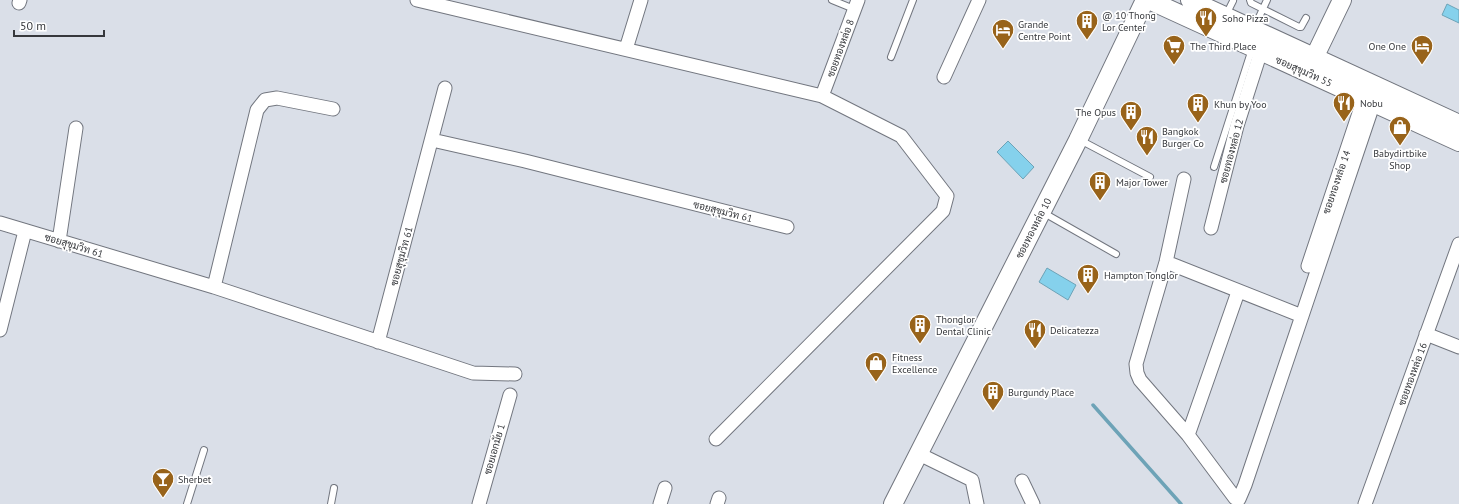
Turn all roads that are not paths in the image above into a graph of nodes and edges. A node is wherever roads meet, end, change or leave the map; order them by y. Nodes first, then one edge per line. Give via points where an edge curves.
1 (417, 0) edge
2 (641, 0) edge
3 (832, 0) edge
4 (913, 0) edge
5 (979, 0) edge
6 (1145, 0) edge
7 (1149, 0) edge
8 (1190, 0) edge
9 (1250, 0) edge
10 (1267, 0) edge
11 (1342, 0) edge
12 (856, 4) edge
13 (1229, 8) edge
14 (1263, 9) junction
15 (1306, 18) dead end
16 (1253, 29) junction
17 (626, 49) junction
18 (1257, 49) junction
19 (891, 57) dead end
20 (1312, 65) junction
21 (944, 77) dead end
22 (445, 88) dead end
23 (822, 96) junction
24 (1369, 100) junction
25 (332, 109) dead end
26 (1459, 124) edge
27 (76, 128) dead end
28 (432, 140) junction
29 (1078, 140) junction
30 (1459, 142) edge
31 (1214, 167) dead end
32 (1150, 177) dead end
33 (1184, 179) dead end
34 (1042, 212) junction
35 (0, 223) edge
36 (787, 227) dead end
37 (1211, 228) dead end
38 (25, 231) junction
39 (59, 241) junction
40 (1459, 244) edge
41 (1116, 254) dead end
42 (1166, 262) junction
43 (1308, 266) dead end
44 (214, 287) junction
45 (1238, 292) junction
46 (1302, 316) junction
47 (0, 330) edge
48 (1426, 334) junction
49 (378, 342) junction
50 (1459, 347) edge
51 (514, 374) dead end
52 (510, 395) dead end
53 (1188, 436) junction
54 (716, 440) dead end
55 (204, 450) dead end
56 (919, 454) junction
57 (1022, 481) dead end
58 (334, 488) dead end
59 (665, 488) dead end
60 (1031, 503) edge
61 (187, 504) edge
62 (331, 504) edge
63 (479, 504) edge
64 (660, 504) edge
65 (893, 504) edge
66 (977, 504) edge
67 (1365, 504) edge

1 - 17 street
2 - 17 street
3 - 12 lane
4 - 19 lane
5 - 21 street
6 - 29 street, ซอยทองหล่อ 10
7 - 18 street, ซอยสุขุมวิท 55
8 - 13 street, ซอยสุขุมวิท 55
9 - 14 lane
10 - 14 lane
11 - 20 street
12 - 23 street, ซอยทองหล่อ 8
13 - 16 street, ซอยสุขุมวิท 55
14 - 15 lane via 1299,27
14 - 16 lane
16 - 20 street, ซอยสุขุมวิท 55
17 - 23 street
18 - 20 street, ซอยสุขุมวิท 55
18 - 31 lane
18 - 37 street, ซอยทองหล่อ 12
20 - 24 street, ซอยสุขุมวิท 55
20 - 26 street, ซอยสุขุมวิท 55
22 - 28 street
23 - 54 street via 901,136 947,196 944,211
24 - 30 street, ซอยสุขุมวิท 55
24 - 43 street, ซอยทองหล่อ 14
24 - 46 street
25 - 44 street via 277,98 265,100 257,110
27 - 39 street
28 - 36 street, ซอยสุขุมวิท 61
28 - 49 street, ซอยสุขุมวิท 61
29 - 32 lane
29 - 34 street, ซอยทองหล่อ 10
33 - 42 street
34 - 41 lane
34 - 56 street, ซอยทองหล่อ 10
35 - 38 street, ซอยสุขุมวิท 61
38 - 39 street, ซอยสุขุมวิท 61
38 - 47 street
39 - 44 street, ซอยสุขุมวิท 61
40 - 48 street, ซอยทองหล่อ 16
42 - 45 street
42 - 53 street via 1136,364 1137,373 1140,380
44 - 49 street, ซอยสุขุมวิท 61
45 - 46 street
45 - 53 street
46 - 53 street via 1239,498 1235,498
48 - 50 street
48 - 67 street, ซอยทองหล่อ 16
49 - 51 street via 473,373
52 - 63 street, ซอยเอกมัย 1
55 - 61 lane
56 - 65 street, ซอยทองหล่อ 10
56 - 66 street via 972,480
57 - 60 street
58 - 62 lane
59 - 64 street

